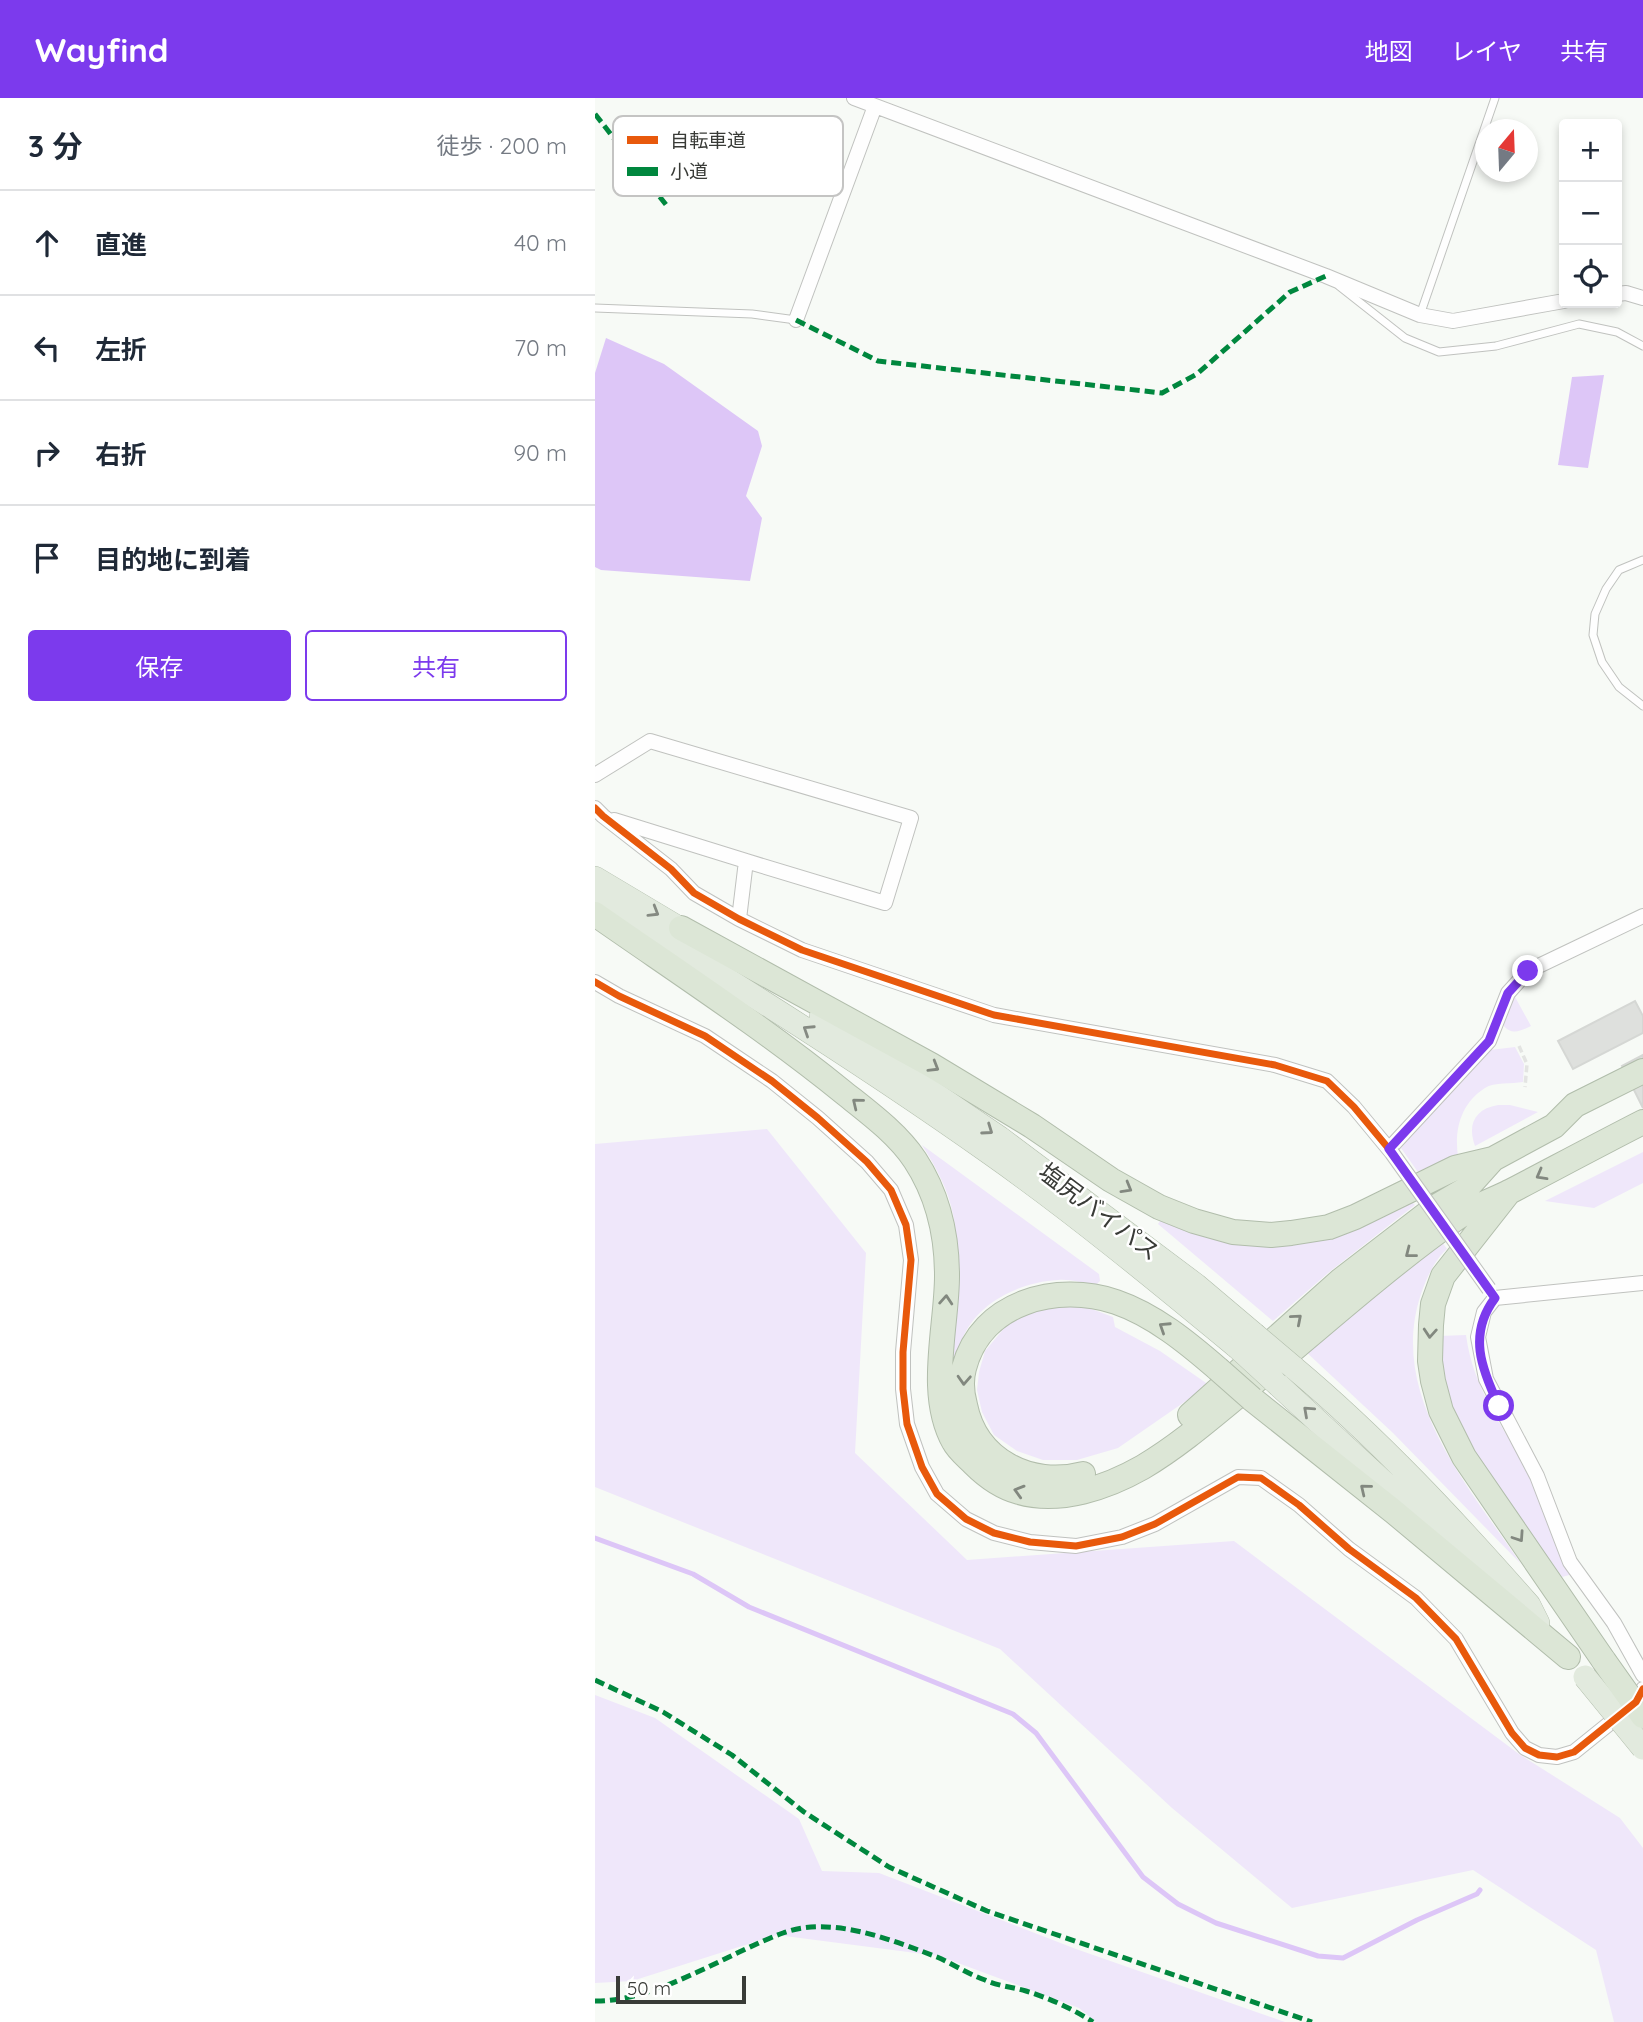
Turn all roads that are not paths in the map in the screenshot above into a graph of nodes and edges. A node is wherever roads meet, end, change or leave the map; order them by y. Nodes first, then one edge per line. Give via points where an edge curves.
1 (854, 98) edge
2 (1495, 98) edge
3 (877, 102) edge
4 (843, 194) edge
5 (842, 196) edge
6 (1326, 276) junction
7 (1622, 293) edge
8 (1643, 298) edge
9 (1559, 301) edge
10 (595, 308) edge
11 (1420, 314) junction
12 (796, 320) joint
13 (1643, 346) edge
14 (1643, 560) edge
15 (1643, 706) edge
16 (595, 775) edge
17 (599, 812) edge
18 (746, 861) junction
19 (595, 878) edge
20 (595, 898) edge
21 (595, 914) edge
22 (1643, 916) edge
23 (739, 919) junction
24 (681, 928) junction
25 (595, 982) edge
26 (1643, 1071) edge
27 (1643, 1089) edge
28 (1643, 1107) edge
29 (1643, 1122) edge
30 (1554, 1126) junction
31 (1643, 1138) edge
32 (1390, 1151) junction
33 (1493, 1158) junction
34 (1572, 1158) junction
35 (1509, 1192) junction
36 (1643, 1283) edge
37 (1492, 1293) junction
38 (1245, 1341) junction
39 (1538, 1623) junction
40 (1568, 1657) junction
41 (1643, 1675) edge
42 (1643, 1689) edge
43 (1643, 1716) edge
44 (1643, 1748) edge

1 - 3 street
2 - 11 lane
3 - 4 street
3 - 6 street
5 - 12 street
6 - 11 street
6 - 13 lane via 1405,338 1439,352 1496,346 1579,324 1617,332
7 - 8 street
9 - 11 street via 1453,321
10 - 12 lane
14 - 15 lane via 1619,570 1595,614 1593,635 1602,662 1619,687
16 - 18 street via 650,741 911,818 885,903
17 - 18 street
17 - 23 street via 694,893
18 - 23 street
19 -> 24 highway, 塩尻バイパス
38 -> 20 highway, 塩尻バイパス via 993,1155 782,1013
35 -> 21 highway via 1473,1206 1450,1222 1165,1454 1121,1479 1086,1491 1044,1495 1013,1490 983,1474 962,1452 944,1415 940,1376 947,1274 944,1231 938,1205 914,1158 877,1119 799,1055
22 - 32 street via 1528,971 1508,993 1489,1041
23 - 32 street via 801,950 994,1015 1275,1065 1327,1081
24 -> 33 highway via 931,1065 1159,1207 1213,1227 1271,1235 1329,1227 1455,1168
24 -> 38 highway, 塩尻バイパス via 847,1033 1000,1138 1196,1285
25 - 42 street via 705,1036 772,1081 818,1118 891,1190 906,1225 911,1260 903,1352 907,1424 937,1494 966,1519 1030,1542 1076,1546 1122,1537 1155,1524 1238,1477 1261,1478 1416,1598 1456,1639 1525,1748 1557,1757 1574,1752 1636,1702
26 - 30 highway via 1575,1105
27 - 30 highway via 1582,1120
28 - 34 highway via 1587,1134
29 - 34 highway
30 - 33 highway
31 - 34 highway via 1596,1161
32 - 37 street, bridge
40 -> 33 highway, bridge via 1252,1399 1218,1369 1167,1329 1116,1302 1063,1294 1023,1302 992,1322 974,1345 964,1369 963,1396 980,1442 1010,1467 1062,1478 1118,1463 1181,1423 1341,1280 1466,1189
34 -> 35 highway
35 -> 43 highway, bridge via 1443,1276 1433,1304 1433,1381 1441,1411 1464,1457
36 - 37 street
37 - 41 street via 1478,1337 1486,1379 1537,1476 1570,1562 1614,1623
39 -> 38 highway, 塩尻バイパス, bridge via 1273,1380
38 - 39 highway, 塩尻バイパス, bridge via 1293,1367 1423,1488 1529,1605
39 - 40 highway, 塩尻バイパス
40 - 44 highway, 塩尻バイパス, bridge

